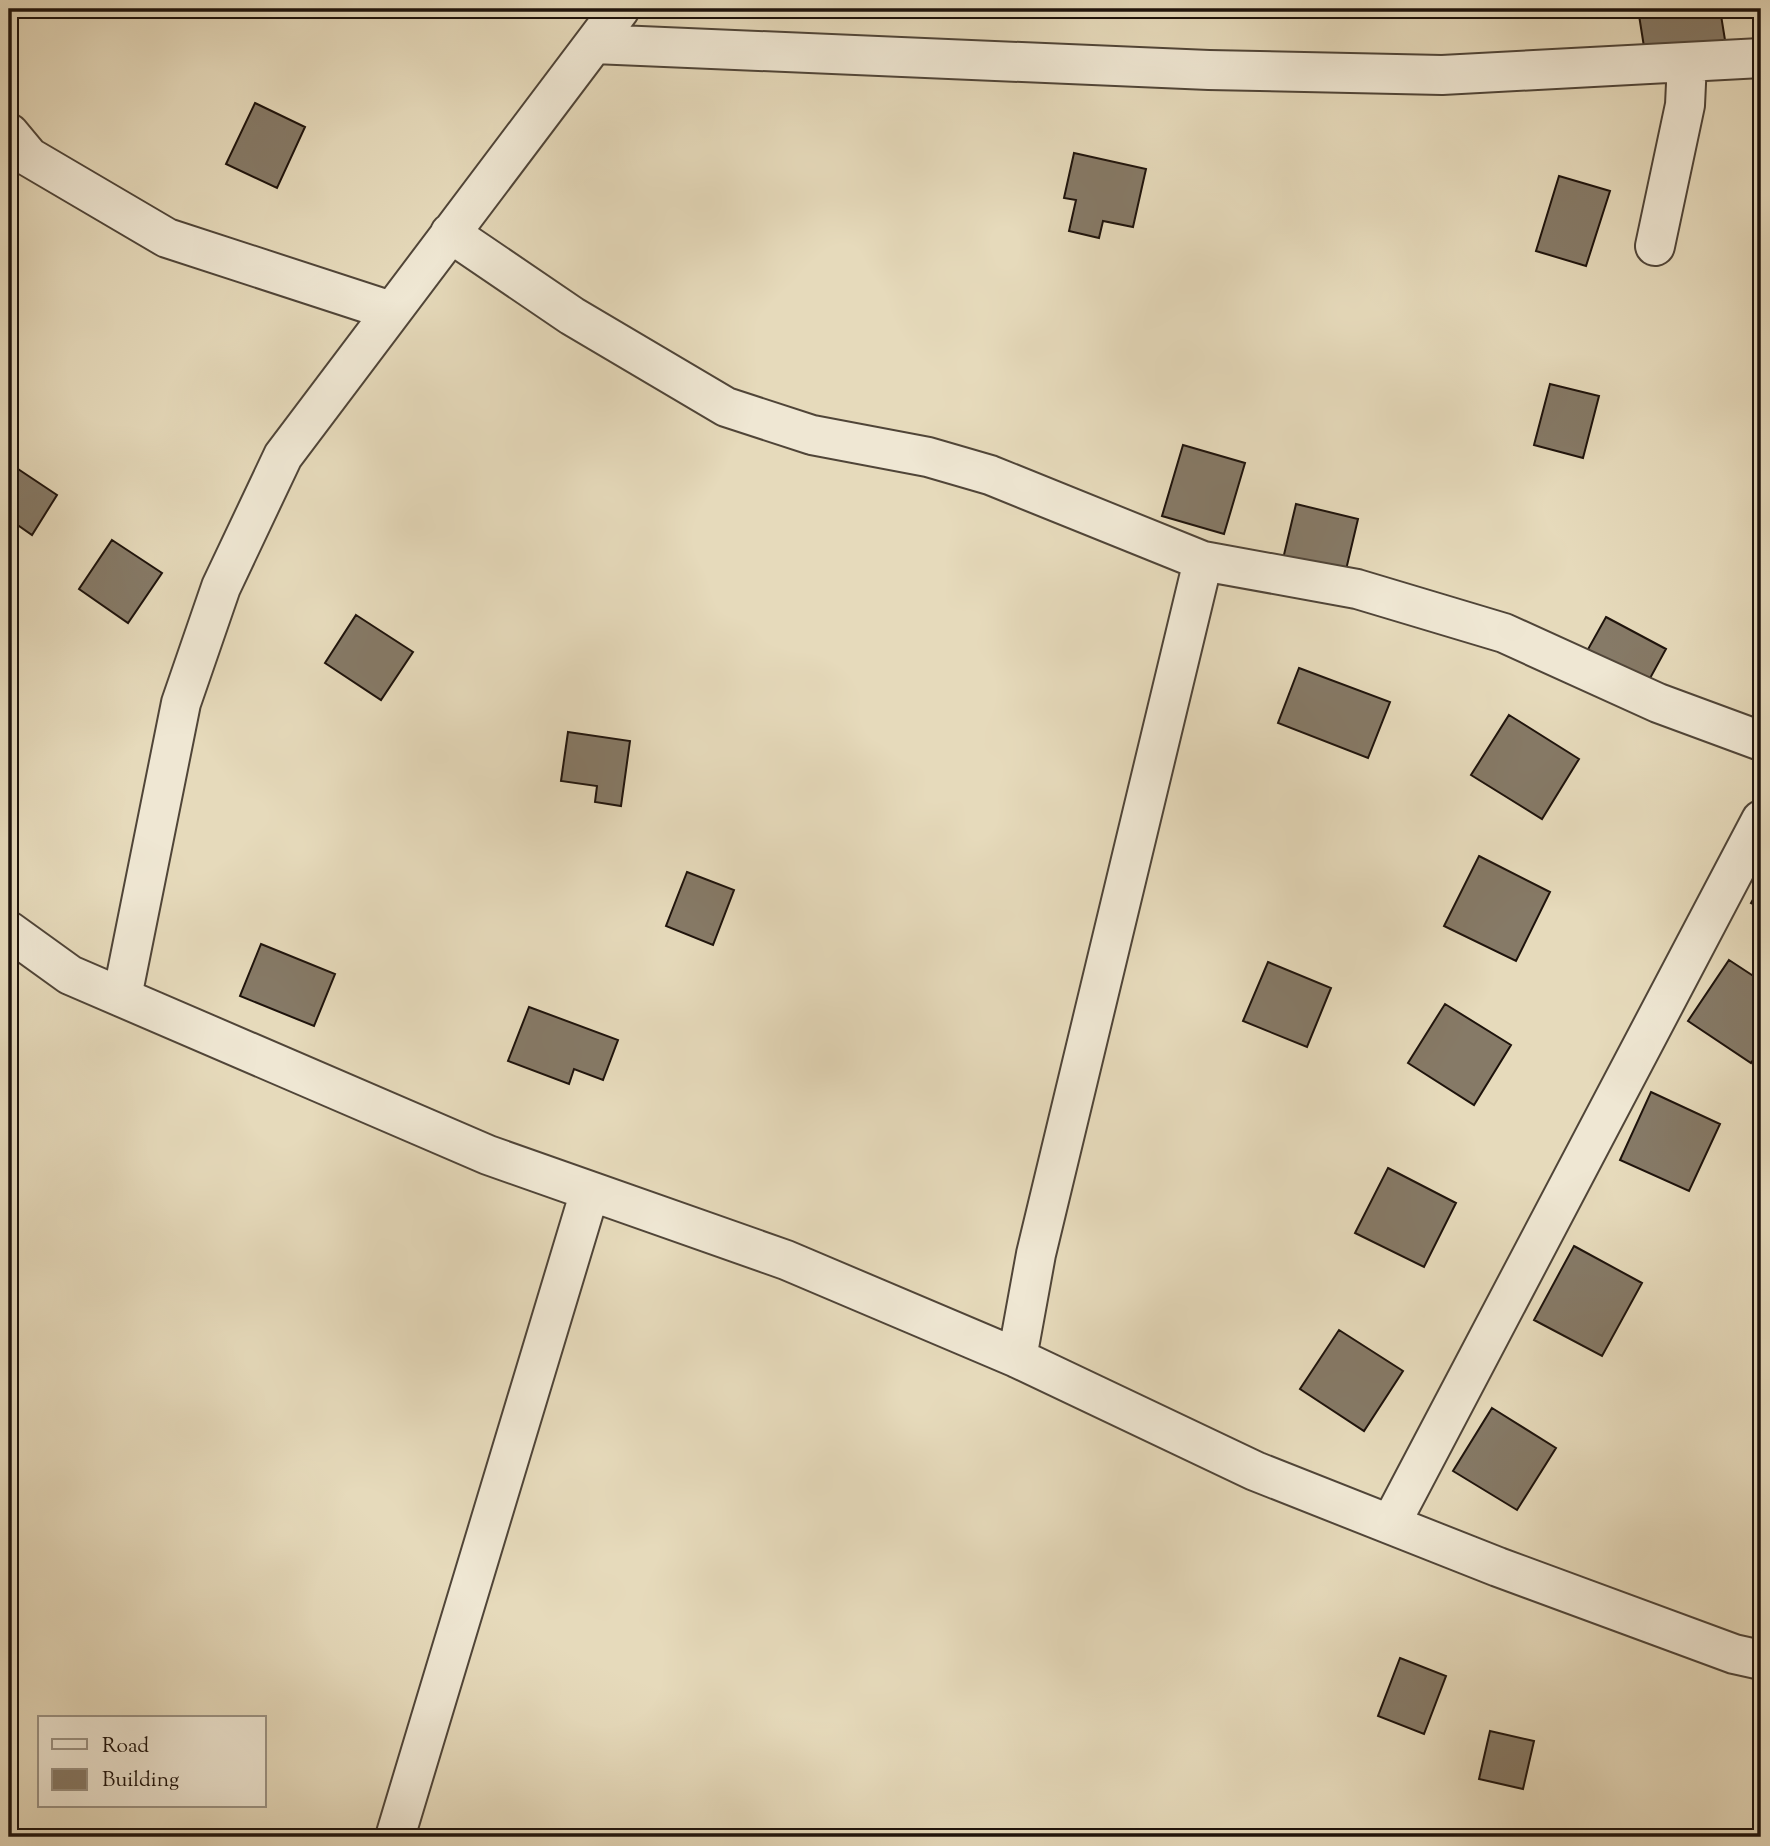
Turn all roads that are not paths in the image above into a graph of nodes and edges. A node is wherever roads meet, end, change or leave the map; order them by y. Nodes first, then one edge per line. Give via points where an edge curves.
1 (620, 9) edge
2 (594, 44) junction
3 (1761, 58) edge
4 (1687, 62) junction
5 (9, 133) edge
6 (450, 233) junction
7 (1655, 246) dead end
8 (391, 311) junction
9 (1203, 561) junction
10 (1761, 741) edge
11 (1761, 820) edge
12 (9, 931) edge
13 (122, 997) junction
14 (590, 1191) junction
15 (1017, 1358) junction
16 (1391, 1522) junction
17 (1761, 1660) edge
18 (395, 1837) edge

1 - 2 street
2 - 4 street via 1209,70 1442,75
2 - 6 street
3 - 4 street
4 - 7 street via 1685,105
5 - 8 street via 29,157 167,238
6 - 8 street
6 - 9 street via 572,316 726,407 812,435 928,457 990,475
8 - 13 street via 283,456 221,587 181,703
9 - 10 street via 1357,589 1504,633 1658,702
9 - 15 street via 1036,1254
11 - 16 street
12 - 13 street via 70,975
13 - 14 street via 488,1155
14 - 15 street via 786,1260
14 - 18 street
15 - 16 street via 1255,1471
16 - 17 street via 1524,1577

